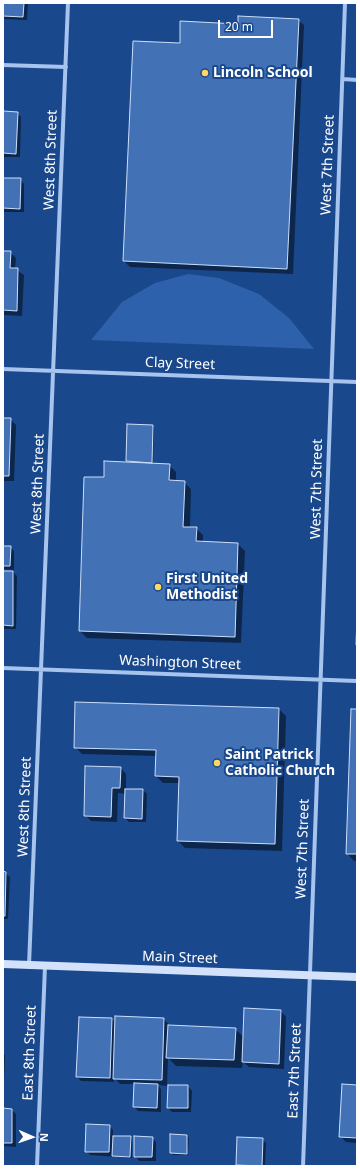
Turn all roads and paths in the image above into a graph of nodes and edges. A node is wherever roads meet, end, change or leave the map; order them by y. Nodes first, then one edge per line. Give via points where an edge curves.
1 (68, 3) edge
2 (345, 3) edge
3 (3, 65) edge
4 (66, 67) junction
5 (342, 79) junction
6 (357, 80) edge
7 (3, 369) edge
8 (53, 371) junction
9 (330, 381) junction
10 (357, 382) edge
11 (3, 668) edge
12 (41, 669) junction
13 (321, 679) junction
14 (357, 680) edge
15 (3, 964) edge
16 (29, 965) junction
17 (45, 966) junction
18 (309, 976) junction
19 (357, 978) edge
20 (37, 1166) edge
21 (303, 1166) edge

1 - 4 street, West 8th Street
2 - 5 street, West 7th Street
3 - 4 street
4 - 8 street, West 8th Street
5 - 6 street
5 - 9 street, West 7th Street
7 - 8 street, Clay Street
8 - 9 street, Clay Street
8 - 12 street, West 8th Street
9 - 10 street, Clay Street
9 - 13 street, West 7th Street
11 - 12 street, Washington Street
12 - 13 street, Washington Street
12 - 16 street, West 8th Street
13 - 14 street, Washington Street
13 - 18 street, West 7th Street
15 - 16 main road, Main Street
16 - 17 main road, Main Street
17 - 18 main road, Main Street
17 - 20 street, East 8th Street
18 - 19 main road, Main Street
18 - 21 street, East 7th Street

